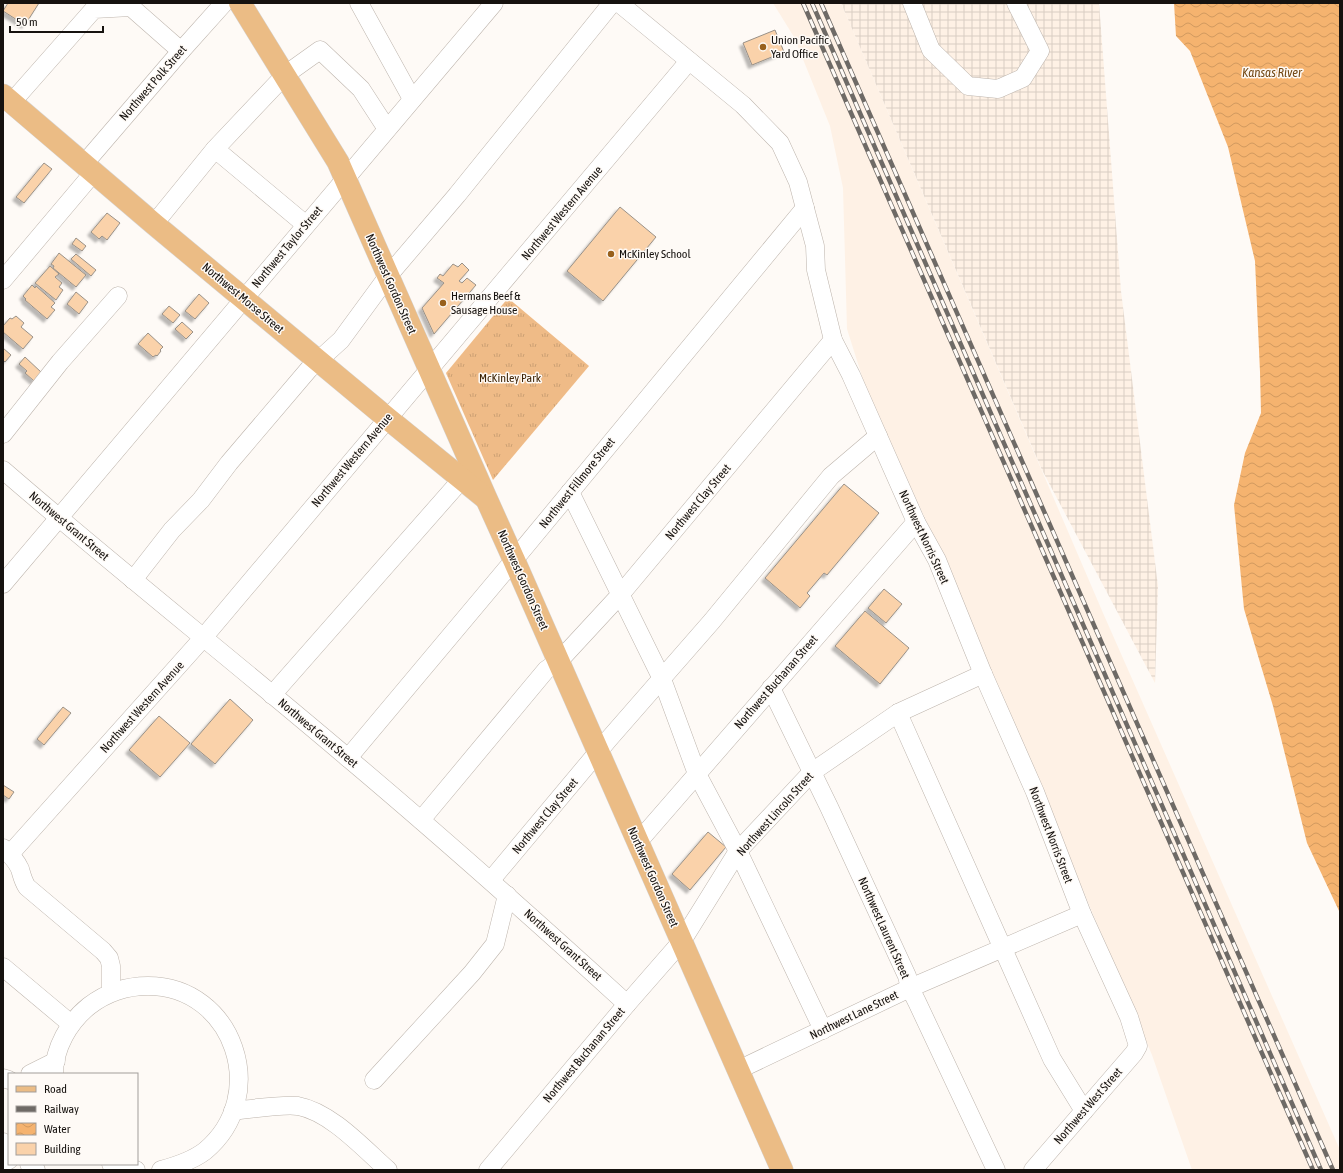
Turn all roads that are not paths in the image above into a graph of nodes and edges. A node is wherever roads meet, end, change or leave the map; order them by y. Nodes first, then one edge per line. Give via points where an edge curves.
1 (224, 3) edge
2 (240, 3) edge
3 (359, 3) edge
4 (494, 3) edge
5 (612, 3) edge
6 (619, 3) edge
7 (912, 3) edge
8 (1016, 3) edge
9 (181, 50) junction
10 (689, 61) junction
11 (285, 75) junction
12 (7, 98) edge
13 (412, 98) junction
14 (387, 129) junction
15 (216, 149) junction
16 (89, 168) junction
17 (345, 178) junction
18 (804, 208) junction
19 (154, 224) junction
20 (306, 225) junction
21 (388, 276) junction
22 (3, 280) edge
23 (118, 296) dead end
24 (244, 298) junction
25 (832, 340) junction
26 (318, 360) junction
27 (430, 371) junction
28 (387, 418) junction
29 (3, 434) edge
30 (878, 436) junction
31 (3, 470) edge
32 (462, 480) junction
33 (570, 492) junction
34 (486, 498) junction
35 (59, 517) junction
36 (916, 522) junction
37 (514, 560) junction
38 (133, 580) junction
39 (3, 584) edge
40 (620, 595) junction
41 (204, 638) junction
42 (559, 661) junction
43 (983, 674) junction
44 (662, 679) junction
45 (771, 688) junction
46 (272, 695) junction
47 (898, 713) junction
48 (599, 752) junction
49 (348, 758) junction
50 (812, 772) junction
51 (697, 774) junction
52 (421, 820) junction
53 (638, 842) junction
54 (7, 851) edge
55 (738, 851) junction
56 (490, 880) junction
57 (507, 895) junction
58 (1082, 914) junction
59 (682, 941) junction
60 (1003, 948) junction
61 (3, 967) edge
62 (910, 988) junction
63 (111, 992) junction
64 (627, 1004) junction
65 (71, 1024) junction
66 (823, 1030) junction
67 (1136, 1039) joint
68 (55, 1067) edge
69 (738, 1070) junction
70 (34, 1073) edge
71 (374, 1080) dead end
72 (233, 1111) junction
73 (1084, 1111) junction
74 (115, 1165) edge
75 (136, 1170) edge
76 (161, 1170) edge
77 (388, 1170) edge
78 (488, 1170) edge
79 (782, 1170) edge
80 (996, 1170) edge
81 (1033, 1170) edge

1 - 9 street, Northwest Polk Street
2 - 11 main road, Northwest Gordon Street
3 - 13 street
4 - 13 street, Northwest Taylor Street
5 - 21 street
6 - 10 street
7 - 8 street via 932,50 952,71 968,86 998,89 1023,78 1040,51
9 - 12 street via 131,7 94,9
9 - 16 street, Northwest Polk Street
10 - 18 street, Northwest Norris Street via 743,105 780,143 798,182
10 - 27 street, Northwest Western Avenue
11 - 14 street via 320,50 361,88
11 - 15 street
11 - 17 main road, Northwest Gordon Street via 338,162
12 - 16 main road, Northwest Morse Street
13 - 14 street, Northwest Taylor Street
14 - 17 street, Northwest Taylor Street
15 - 19 street
15 - 20 street
16 - 19 main road, Northwest Morse Street
16 - 22 street, Northwest Polk Street
17 - 20 street, Northwest Taylor Street
17 - 21 main road, Northwest Gordon Street
18 - 25 street, Northwest Norris Street via 816,246 816,270
18 - 33 street, Northwest Fillmore Street
19 - 24 main road, Northwest Morse Street
20 - 24 street, Northwest Taylor Street
21 - 26 street via 340,340
21 - 27 main road, Northwest Gordon Street
23 - 29 street via 60,362
24 - 26 main road, Northwest Morse Street
24 - 35 street, Northwest Taylor Street
25 - 30 street, Northwest Norris Street
25 - 40 street, Northwest Clay Street
26 - 28 main road, Northwest Morse Street
26 - 38 street via 229,463 201,500 172,530
27 - 28 street, Northwest Western Avenue
27 - 34 main road, Northwest Gordon Street
28 - 32 main road, Northwest Morse Street
28 - 41 street, Northwest Western Avenue
30 - 36 street, Northwest Norris Street
30 - 44 street, Northwest Clay Street via 831,476
31 - 35 street, Northwest Grant Street
32 - 34 main road, Northwest Morse Street
32 - 46 street
33 - 37 street, Northwest Fillmore Street
33 - 40 street
34 - 37 main road, Northwest Gordon Street
35 - 38 street, Northwest Grant Street
35 - 39 street, Northwest Taylor Street
36 - 43 street, Northwest Norris Street via 937,560
36 - 45 street, Northwest Buchanan Street
37 - 42 main road, Northwest Gordon Street
37 - 49 street, Northwest Fillmore Street
38 - 41 street, Northwest Grant Street
40 - 42 street, Northwest Clay Street
40 - 44 street
41 - 46 street, Northwest Grant Street
41 - 54 street, Northwest Western Avenue
42 - 48 main road, Northwest Gordon Street
42 - 52 street, Northwest Clay Street via 546,670
43 - 47 street, Northwest Lincoln Street
43 - 58 street, Northwest Norris Street via 1035,792
44 - 48 street, Northwest Clay Street
44 - 51 street
45 - 50 street, Northwest Laurent Street
45 - 51 street, Northwest Buchanan Street
46 - 49 street, Northwest Grant Street
47 - 50 street, Northwest Lincoln Street
47 - 60 street
48 - 53 main road, Northwest Gordon Street
48 - 56 street, Northwest Clay Street
49 - 52 street, Northwest Grant Street
50 - 55 street, Northwest Lincoln Street
50 - 62 street, Northwest Laurent Street via 907,976
51 - 53 street, Northwest Buchanan Street
51 - 55 street
52 - 56 street, Northwest Grant Street
53 - 59 main road, Northwest Gordon Street
54 - 63 street via 17,864 28,887 109,958
55 - 59 street, Northwest Lincoln Street
55 - 66 street
56 - 57 street, Northwest Grant Street
57 - 64 street, Northwest Grant Street
57 - 71 street via 495,944 472,973
58 - 60 street, Northwest Lane Street
58 - 67 street, Northwest Norris Street via 1129,1017
59 - 64 street, Northwest Buchanan Street
59 - 69 main road, Northwest Gordon Street
60 - 62 street, Northwest Lane Street
60 - 73 street via 1052,1059
61 - 65 street
62 - 66 street, Northwest Lane Street
62 - 80 street, Northwest Laurent Street
63 - 65 street via 83,1011
63 - 72 street via 138,986 165,987 189,996 212,1012 232,1042 237,1058 238,1094
64 - 78 street, Northwest Buchanan Street
65 - 68 street via 61,1043
66 - 69 street, Northwest Lane Street
67 - 73 street, Northwest West Street via 1138,1046 1134,1053
68 - 70 street
69 - 79 main road, Northwest Gordon Street
72 - 76 street via 216,1140 204,1151 191,1160
72 - 77 street via 298,1106 314,1111 333,1122
73 - 81 street, Northwest West Street
74 - 75 street

